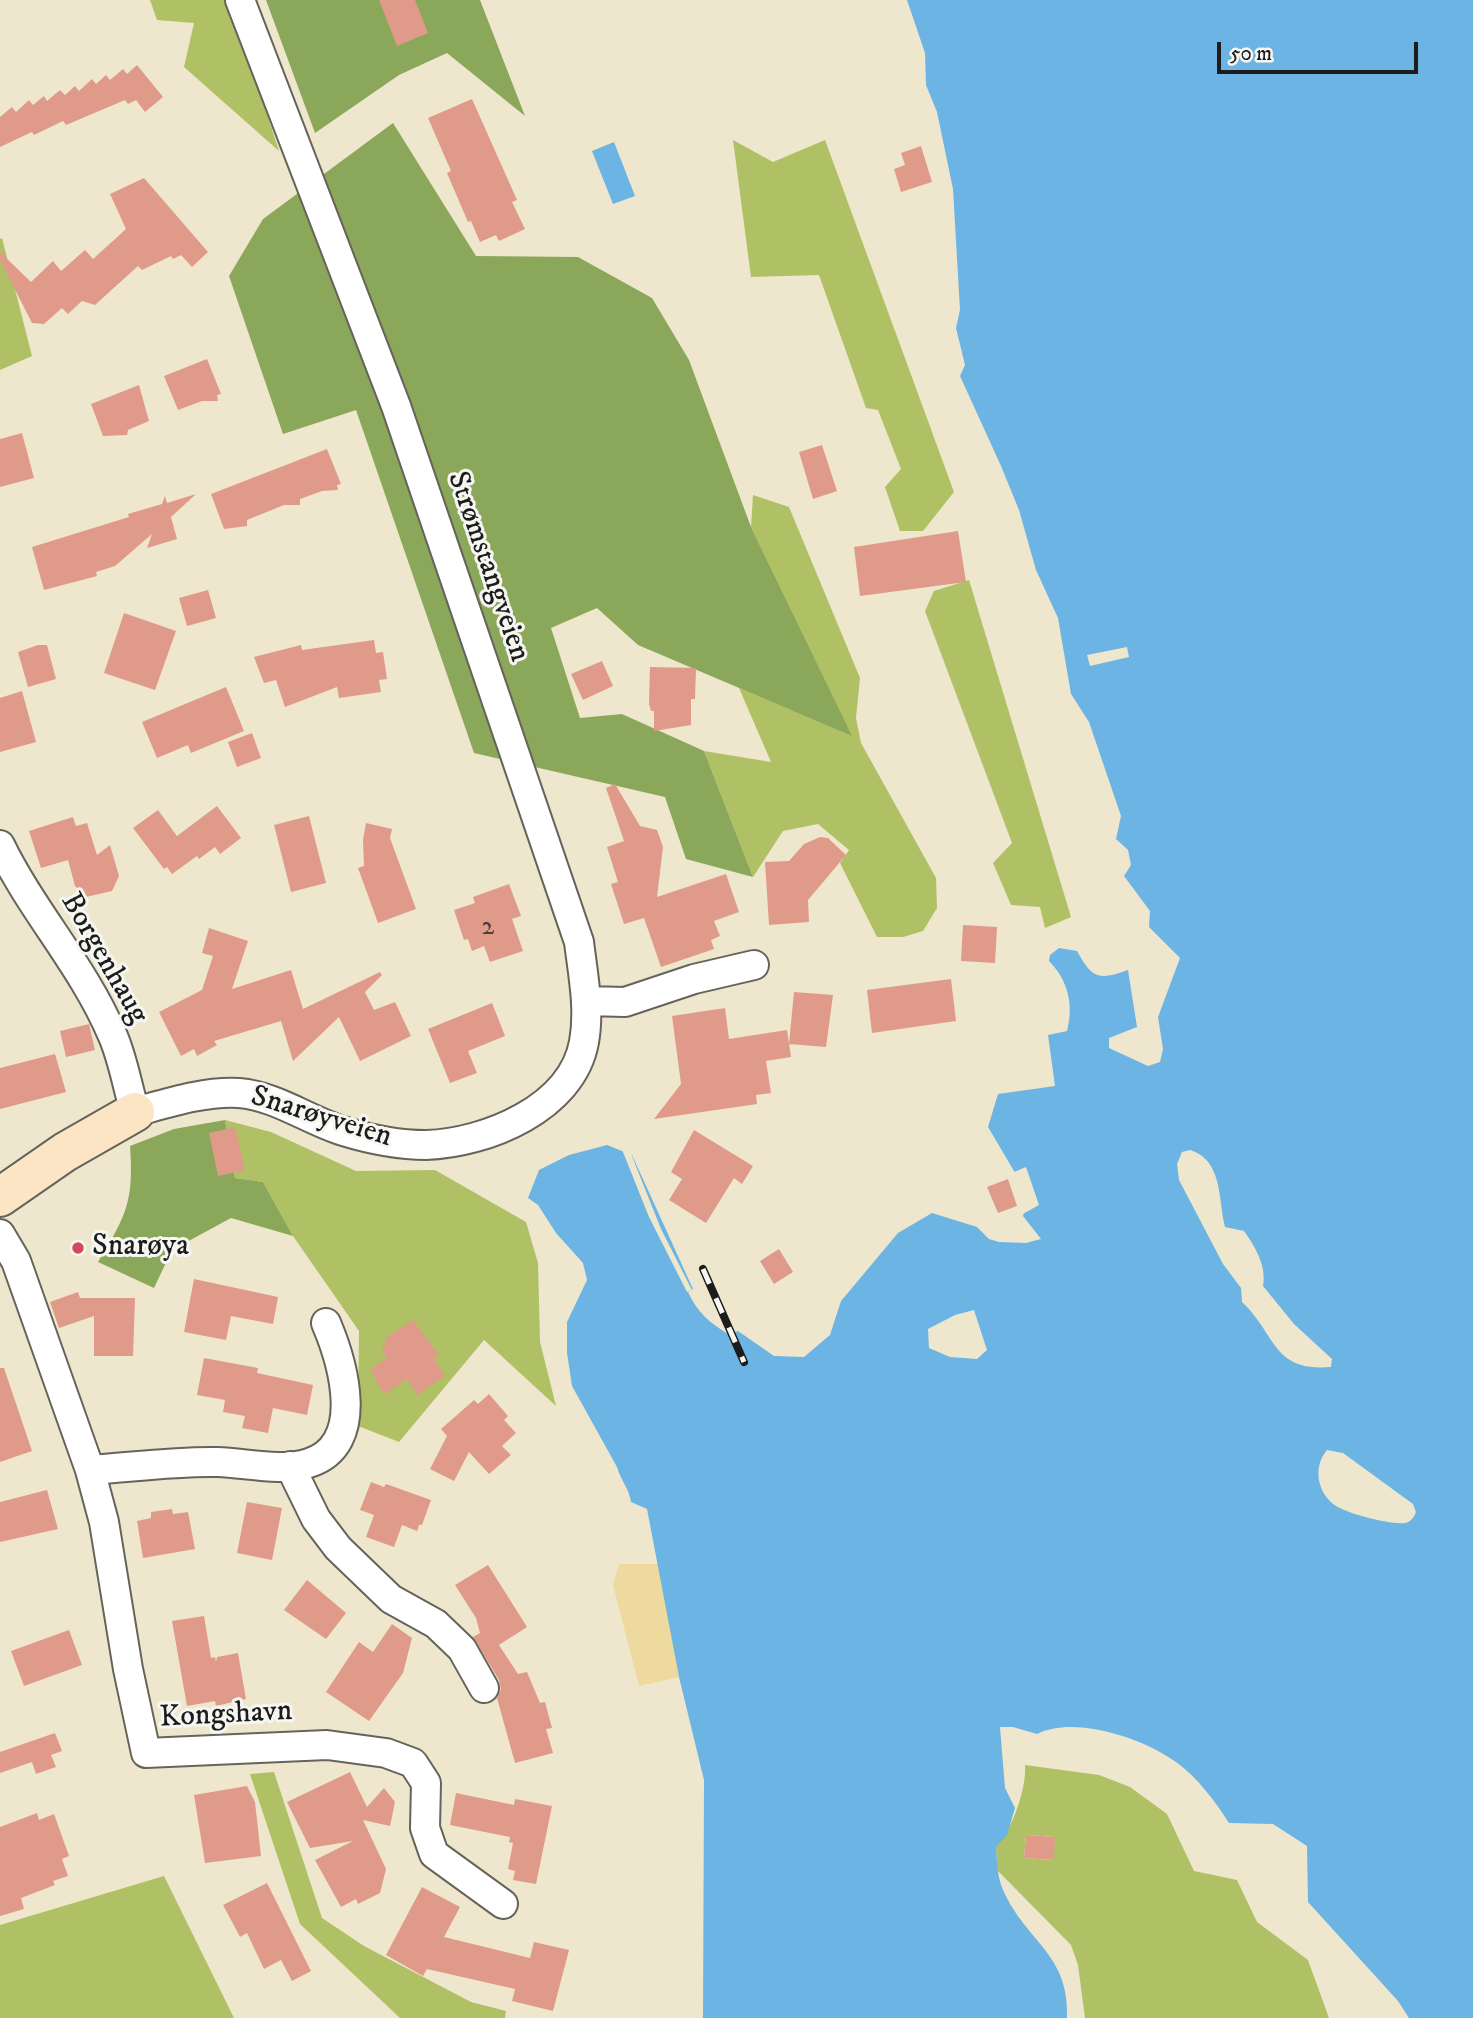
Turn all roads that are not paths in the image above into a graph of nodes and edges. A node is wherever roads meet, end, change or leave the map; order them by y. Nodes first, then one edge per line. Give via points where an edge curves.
1 (240, 0) edge
2 (0, 845) edge
3 (754, 965) dead end
4 (587, 1001) junction
5 (135, 1112) junction
6 (0, 1197) edge
7 (0, 1234) edge
8 (326, 1323) dead end
9 (290, 1466) junction
10 (90, 1470) junction
11 (484, 1688) dead end
12 (503, 1904) dead end

1 - 4 street, Strømstangveien via 400,419 579,942
2 - 5 street, Borgenhaug via 100,1010 113,1036
3 - 4 street via 625,1002
4 - 5 street, Snarøyveien via 584,1044 569,1081 526,1114 477,1138 427,1145 394,1142 342,1131 269,1099 238,1093 185,1098
5 - 6 street, Snarøyveien
7 - 10 street, Kongshavn via 16,1261
8 - 9 street via 340,1358 346,1401 339,1442 317,1459
9 - 10 street via 216,1462
9 - 11 street via 316,1519 338,1548 391,1599 436,1624 463,1649
10 - 12 street, Kongshavn via 104,1522 146,1753 327,1745 386,1753 413,1763 426,1783 425,1828 433,1854

